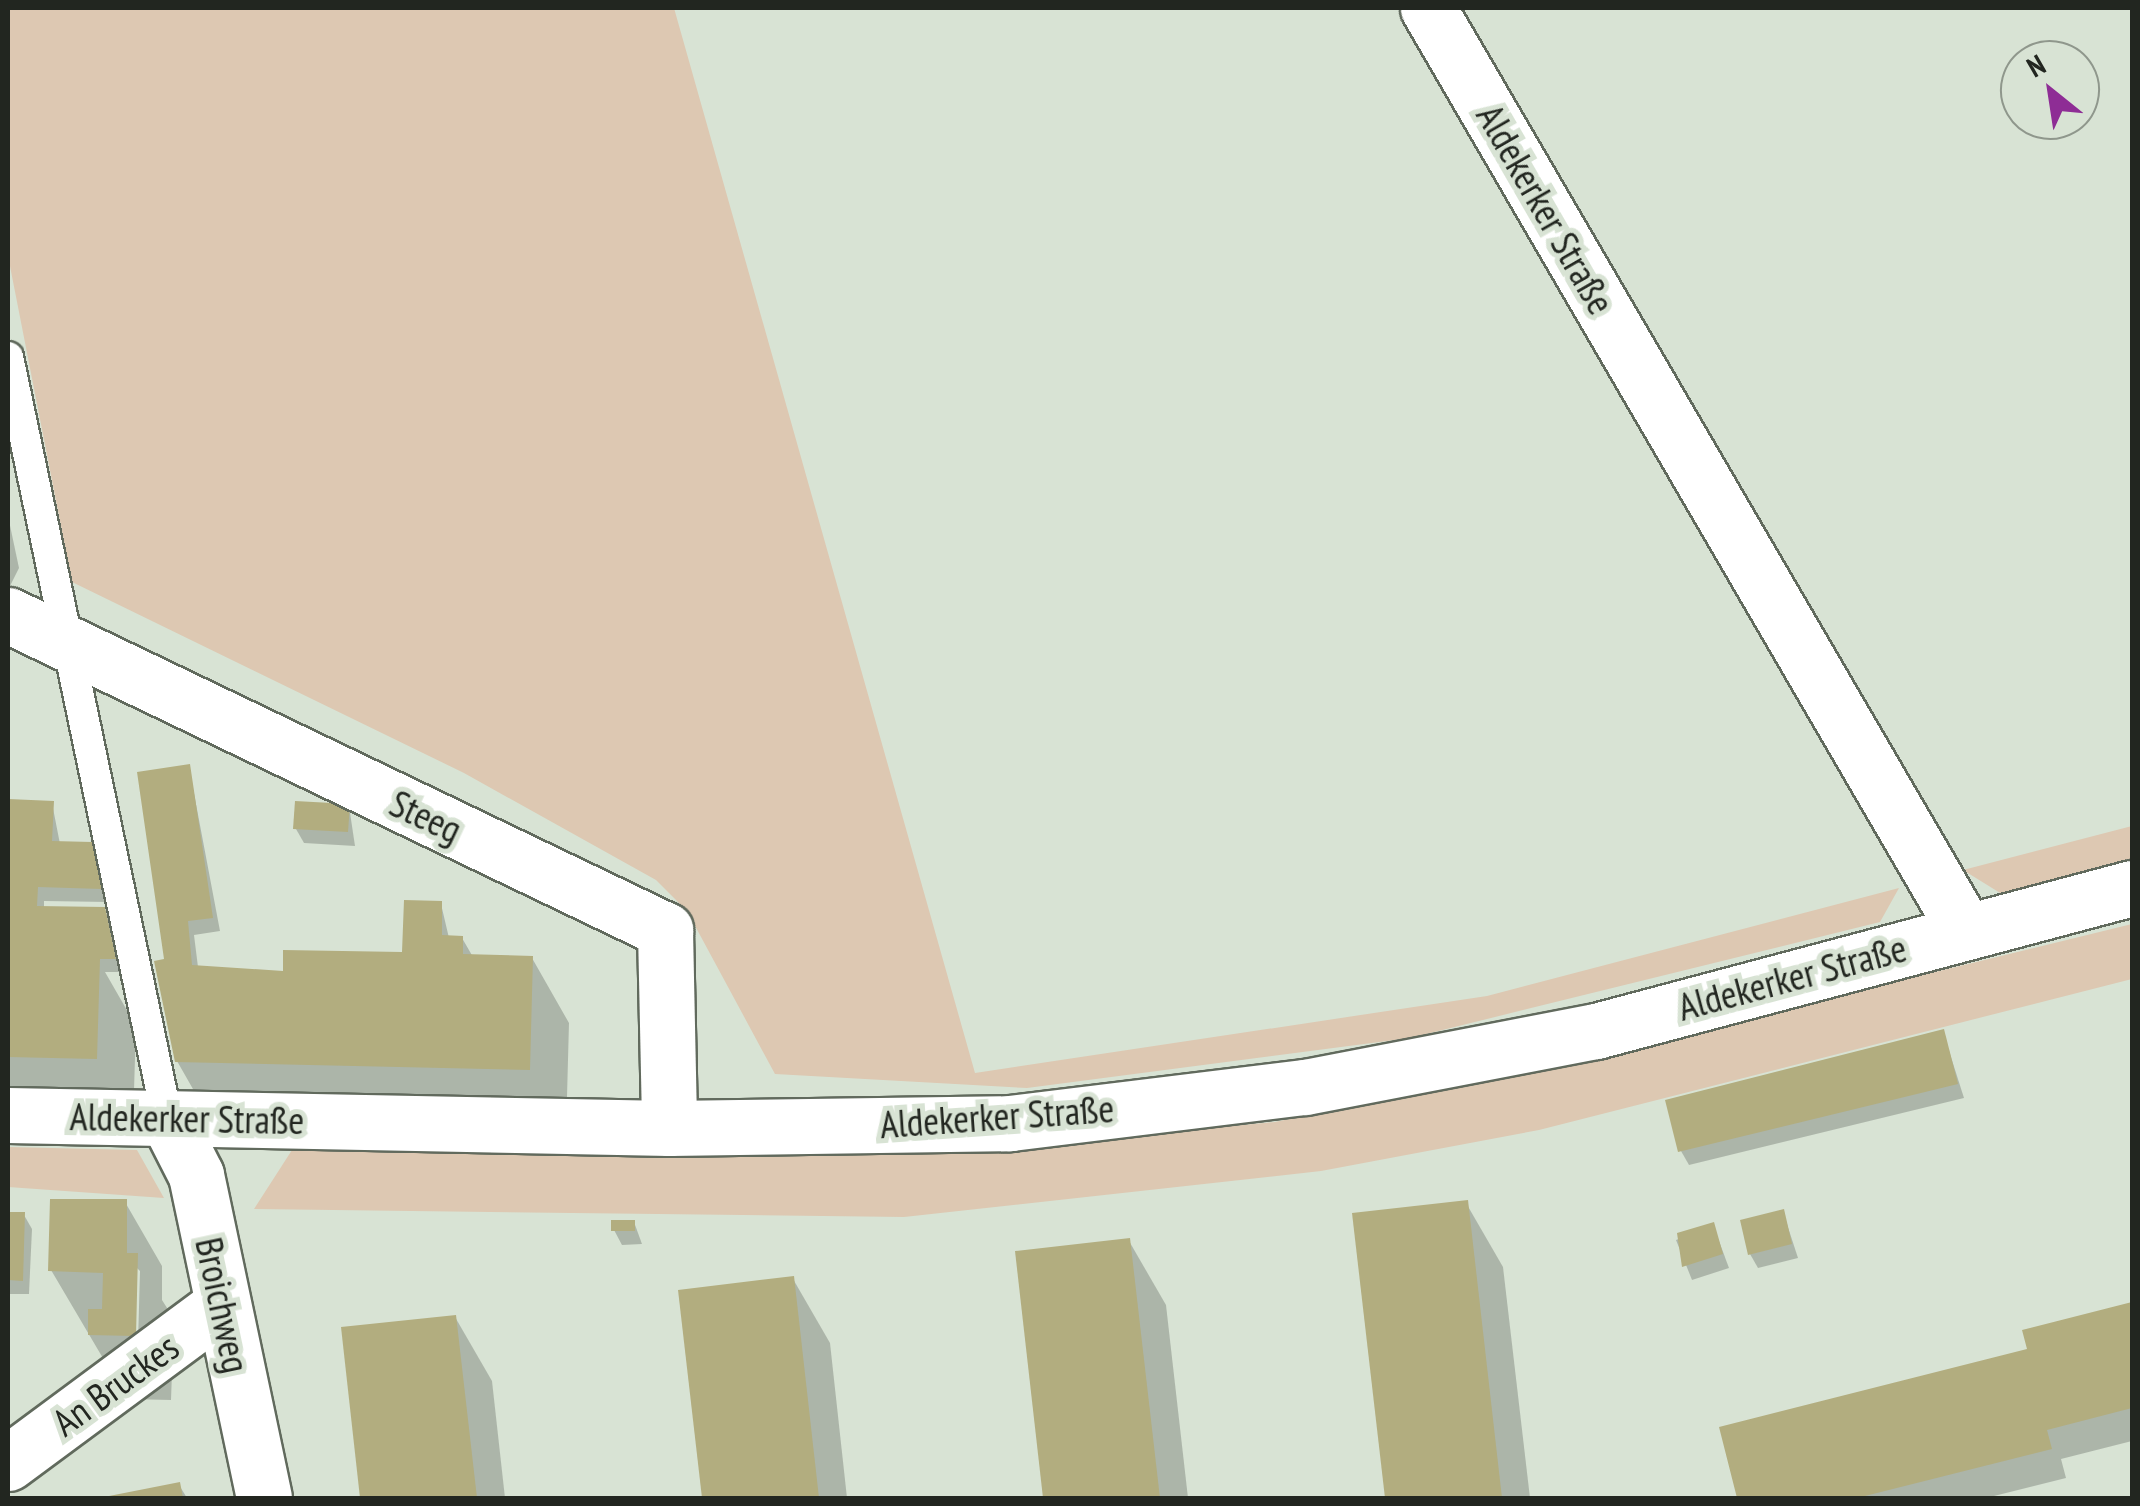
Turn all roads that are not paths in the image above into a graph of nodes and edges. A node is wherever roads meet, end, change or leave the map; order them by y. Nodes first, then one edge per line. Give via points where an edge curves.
1 (1428, 8) edge
2 (8, 357) edge
3 (8, 615) edge
4 (67, 645) junction
5 (2132, 888) edge
6 (1966, 930) junction
7 (8, 1114) edge
8 (167, 1118) junction
9 (669, 1128) junction
10 (223, 1304) junction
11 (8, 1463) edge
12 (264, 1498) edge

1 - 6 street, Aldekerker Straße
2 - 4 lane
3 - 4 street, Steeg
4 - 8 lane
4 - 9 street, Steeg via 665,930
5 - 6 street, Aldekerker Straße
6 - 9 street, Aldekerker Straße via 1596,1031 1305,1087 1010,1123
7 - 8 street, Aldekerker Straße
8 - 9 street, Aldekerker Straße
8 - 10 street, Broichweg via 196,1176
10 - 11 street, An Bruckes
10 - 12 street, Broichweg

